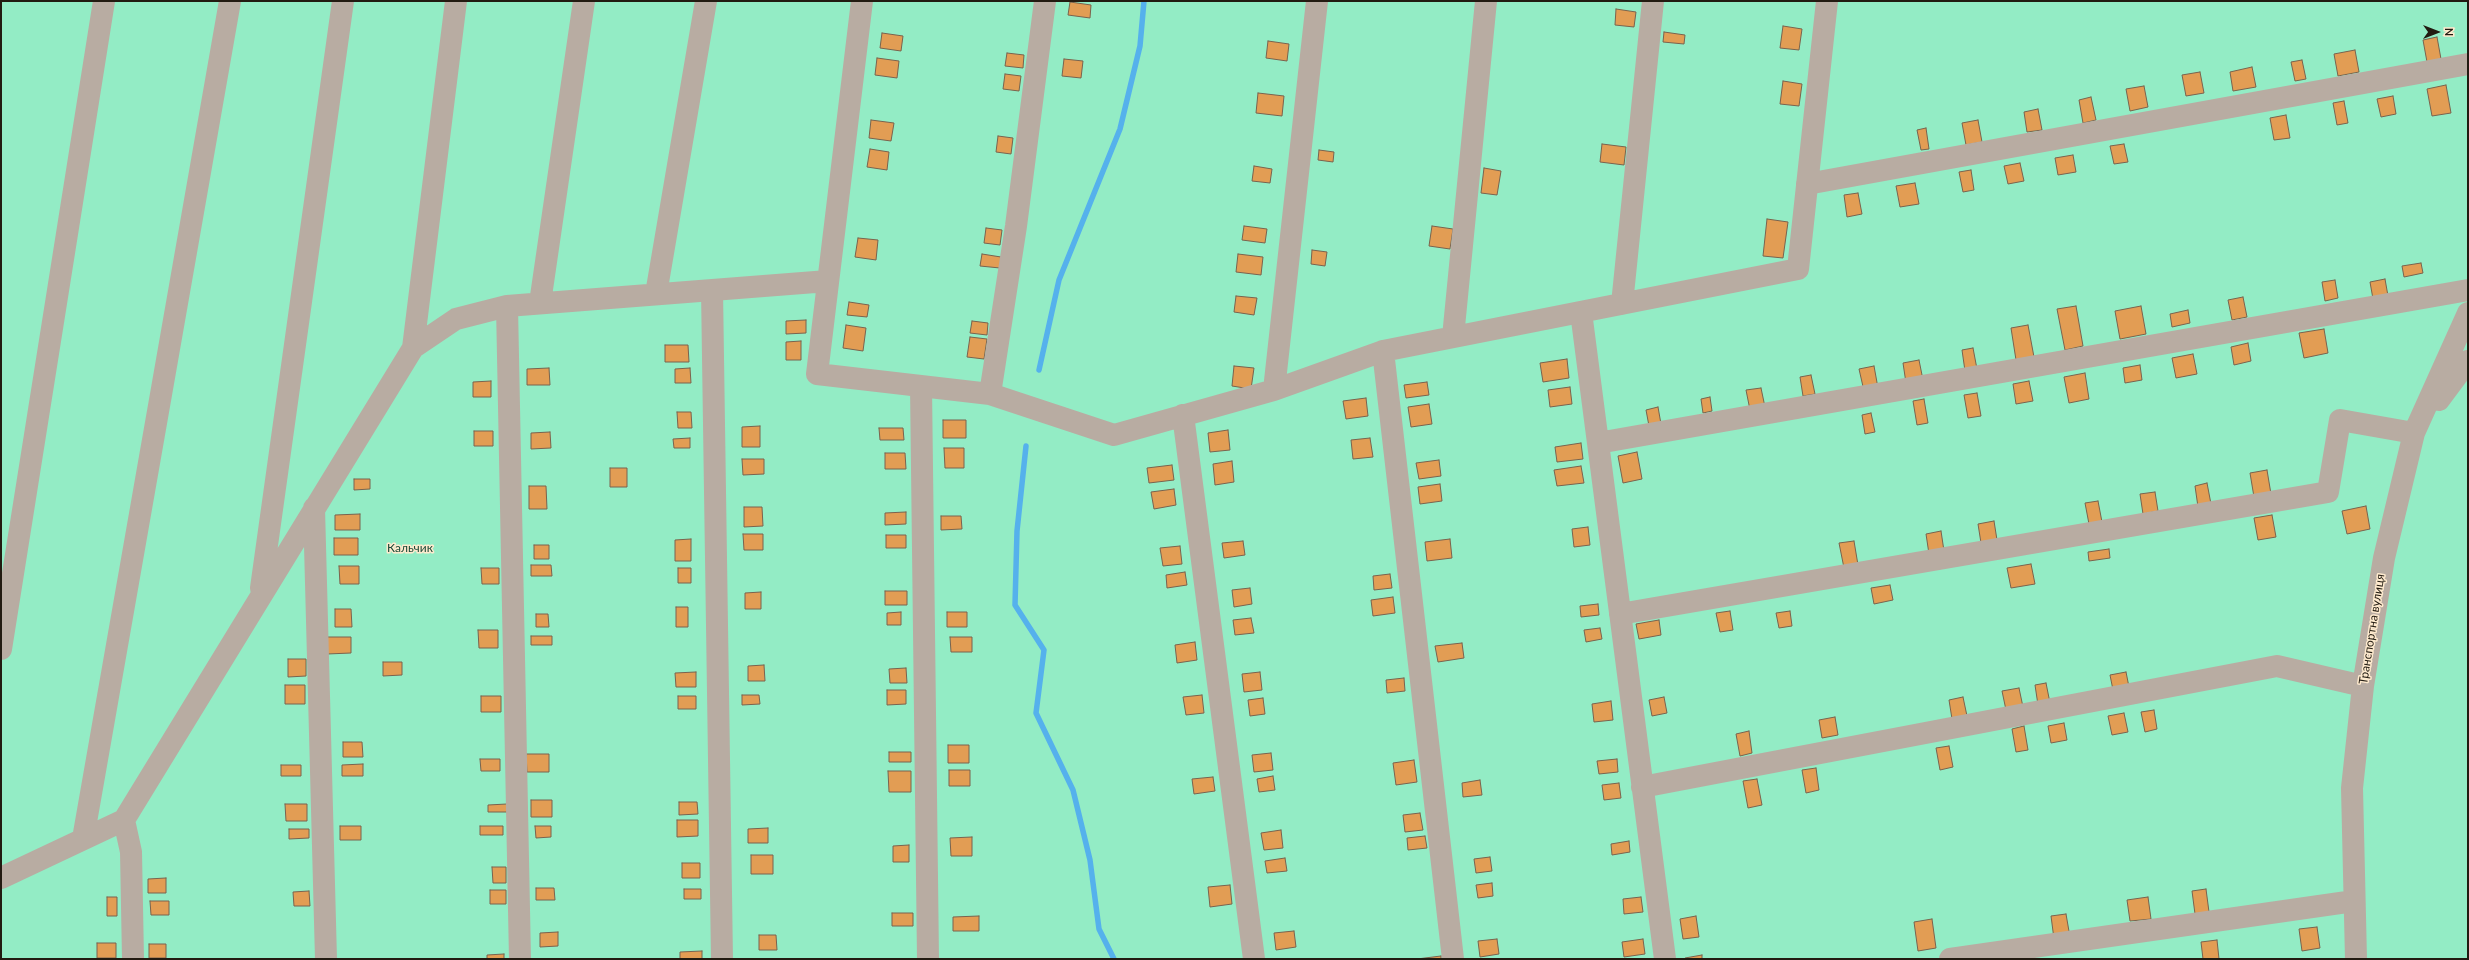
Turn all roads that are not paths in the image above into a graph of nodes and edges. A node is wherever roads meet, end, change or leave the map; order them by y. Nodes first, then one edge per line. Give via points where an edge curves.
1 (104, 1) edge
2 (230, 1) edge
3 (343, 1) edge
4 (456, 1) edge
5 (584, 1) edge
6 (706, 1) edge
7 (862, 1) edge
8 (1045, 1) edge
9 (1317, 1) edge
10 (1486, 1) edge
11 (1653, 1) edge
12 (1827, 1) edge
13 (2468, 64) edge
14 (1807, 184) junction
15 (828, 281) junction
16 (712, 290) junction
17 (2468, 290) edge
18 (656, 294) junction
19 (540, 303) junction
20 (1622, 304) junction
21 (507, 306) junction
22 (1581, 312) junction
23 (2468, 313) edge
24 (1453, 337) junction
25 (413, 348) junction
26 (1383, 351) junction
27 (2468, 360) edge
28 (921, 386) junction
29 (1274, 390) junction
30 (990, 394) junction
31 (1183, 415) junction
32 (2414, 433) junction
33 (1598, 443) junction
34 (314, 508) junction
35 (260, 598) junction
36 (1620, 614) junction
37 (1, 649) edge
38 (2363, 686) junction
39 (1642, 787) junction
40 (124, 820) junction
41 (83, 839) junction
42 (1, 878) edge
43 (2354, 901) junction
44 (133, 959) edge
45 (326, 959) edge
46 (520, 959) edge
47 (722, 959) edge
48 (928, 959) edge
49 (1254, 959) edge
50 (1453, 959) edge
51 (1665, 959) edge
52 (1950, 959) edge
53 (2356, 959) edge

1 - 37 street
2 - 41 street
3 - 35 street
4 - 25 street
5 - 19 street
6 - 18 street
7 - 15 street
8 - 30 street via 1016,226
9 - 29 street
10 - 24 street
11 - 20 street
12 - 14 street
13 - 14 street
14 - 20 street via 1798,270
15 - 16 street
15 - 28 street via 817,374
16 - 18 street
16 - 47 street
17 - 33 street
18 - 19 street
19 - 21 street
20 - 22 street
21 - 25 street via 456,319
21 - 46 street
22 - 24 street
22 - 33 street
23 - 32 street, Транспортна вулиця
24 - 26 street
25 - 34 street
26 - 29 street
26 - 50 street
27 - 32 street
28 - 30 street
28 - 48 street
29 - 31 street
30 - 31 street via 1114,435
31 - 49 street
32 - 36 street via 2340,420 2328,492
32 - 38 street, Транспортна вулиця via 2384,558
33 - 36 street
34 - 35 street
34 - 45 street
35 - 40 street
36 - 39 street
38 - 39 street via 2277,666
38 - 43 street, Транспортна вулиця via 2352,788
39 - 51 street
40 - 41 street
40 - 44 street via 131,852
41 - 42 street
43 - 52 street
43 - 53 street, Транспортна вулиця

